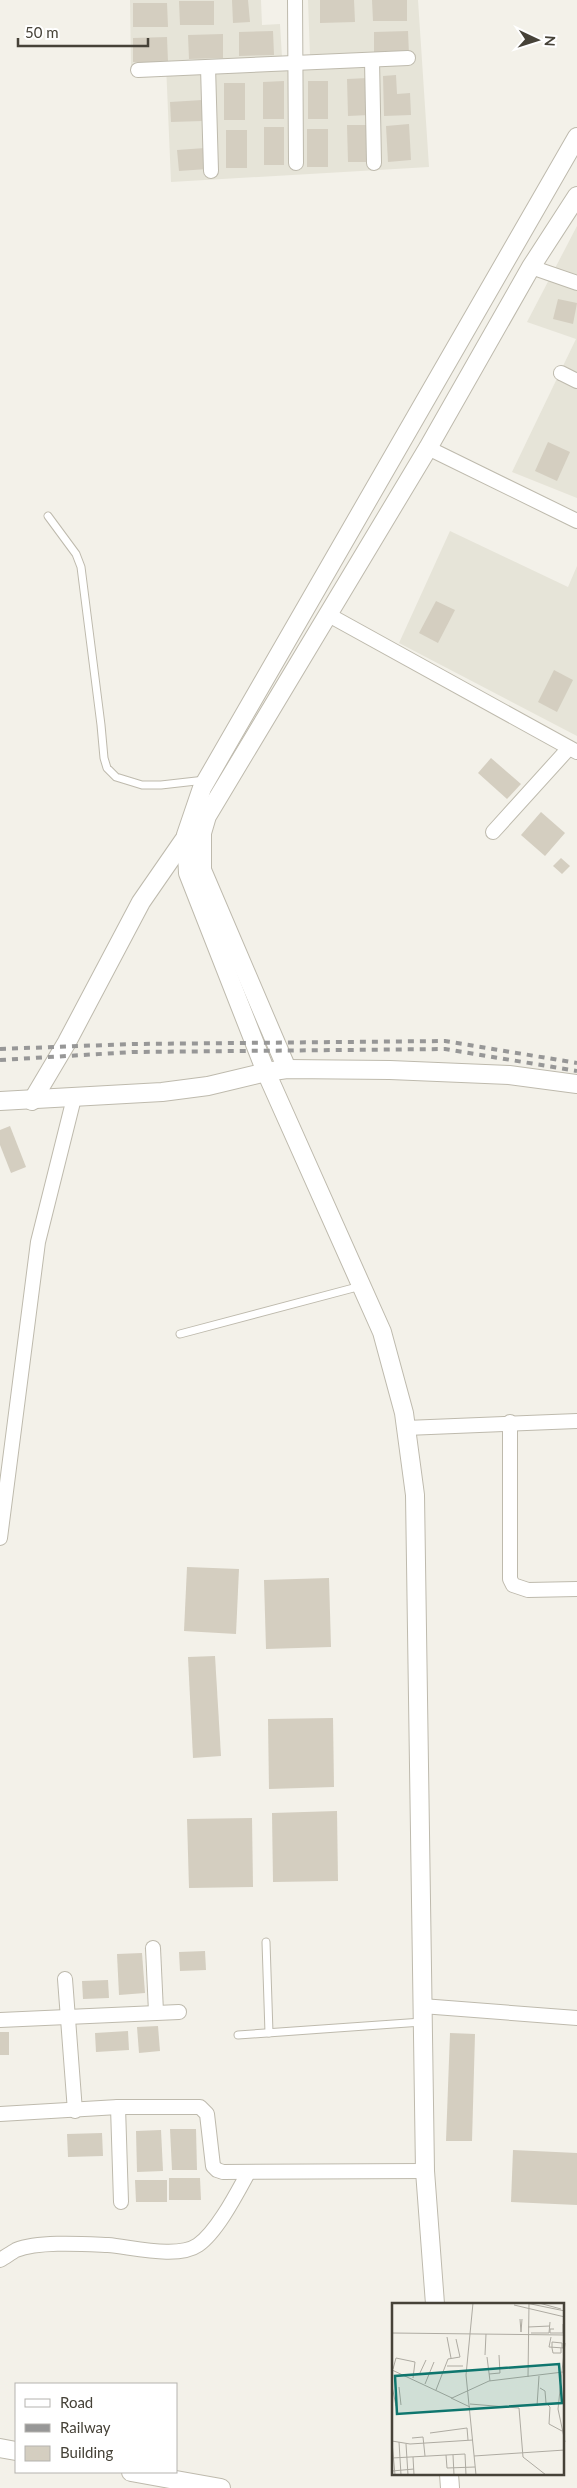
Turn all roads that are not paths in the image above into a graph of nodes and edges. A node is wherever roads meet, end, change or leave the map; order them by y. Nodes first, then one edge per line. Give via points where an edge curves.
1 (295, 0) edge
2 (408, 58) dead end
3 (372, 60) junction
4 (295, 63) junction
5 (208, 66) junction
6 (138, 70) dead end
7 (577, 136) edge
8 (296, 163) dead end
9 (374, 163) dead end
10 (211, 171) dead end
11 (577, 196) edge
12 (531, 267) junction
13 (577, 283) edge
14 (561, 373) dead end
15 (577, 381) edge
16 (428, 448) junction
17 (48, 516) dead end
18 (577, 522) edge
19 (327, 614) junction
20 (573, 750) edge
21 (207, 780) junction
22 (207, 816) junction
23 (493, 832) dead end
24 (186, 835) junction
25 (287, 1069) junction
26 (266, 1072) junction
27 (577, 1084) edge
28 (74, 1098) junction
29 (0, 1101) edge
30 (32, 1101) junction
31 (361, 1286) junction
32 (180, 1334) dead end
33 (577, 1421) edge
34 (510, 1422) junction
35 (406, 1428) junction
36 (0, 1538) edge
37 (577, 1590) edge
38 (266, 1942) dead end
39 (153, 1948) dead end
40 (65, 1979) dead end
41 (156, 2012) junction
42 (179, 2012) dead end
43 (423, 2014) junction
44 (68, 2016) junction
45 (577, 2018) edge
46 (0, 2020) edge
47 (269, 2033) junction
48 (238, 2035) dead end
49 (118, 2107) junction
50 (74, 2112) junction
51 (0, 2114) edge
52 (425, 2171) junction
53 (248, 2172) junction
54 (121, 2202) dead end
55 (0, 2260) edge
56 (435, 2303) edge
57 (0, 2448) edge
58 (15, 2451) edge
59 (138, 2473) edge
60 (221, 2488) edge

1 - 4 street
2 - 3 street
3 - 4 street
3 - 9 street
4 - 5 street
4 - 8 street
5 - 6 street
5 - 10 street
7 - 21 street
11 - 12 street
12 - 13 street
12 - 16 street
14 - 15 street
16 - 18 street
16 - 19 street
17 - 21 lane via 76,554 81,567 107,768 116,777 142,785
19 - 20 street
19 - 22 street
20 - 23 street
21 - 24 street
22 - 24 street
22 - 25 street via 202,833 202,870
24 - 26 street via 188,873
24 - 30 street via 141,902
25 - 26 street
25 - 27 street via 509,1075
26 - 28 street via 208,1086
26 - 31 street
28 - 30 street
28 - 36 street via 38,1242
29 - 30 street
31 - 32 lane
31 - 35 street via 382,1332
33 - 34 street
34 - 35 street
34 - 37 street via 510,1579 513,1585 528,1590
35 - 43 street via 415,1495
38 - 47 lane
39 - 41 street
40 - 44 street
41 - 42 street
41 - 44 street
43 - 45 street
43 - 47 lane
43 - 52 street
44 - 46 street
44 - 50 street
47 - 48 lane
49 - 50 street
49 - 53 street via 200,2107 208,2114 213,2166 223,2172
49 - 54 street
50 - 51 street
52 - 53 street
52 - 56 street
53 - 55 street via 210,2232 199,2244 185,2251 108,2245 55,2246 17,2250
57 - 58 street
59 - 60 street

